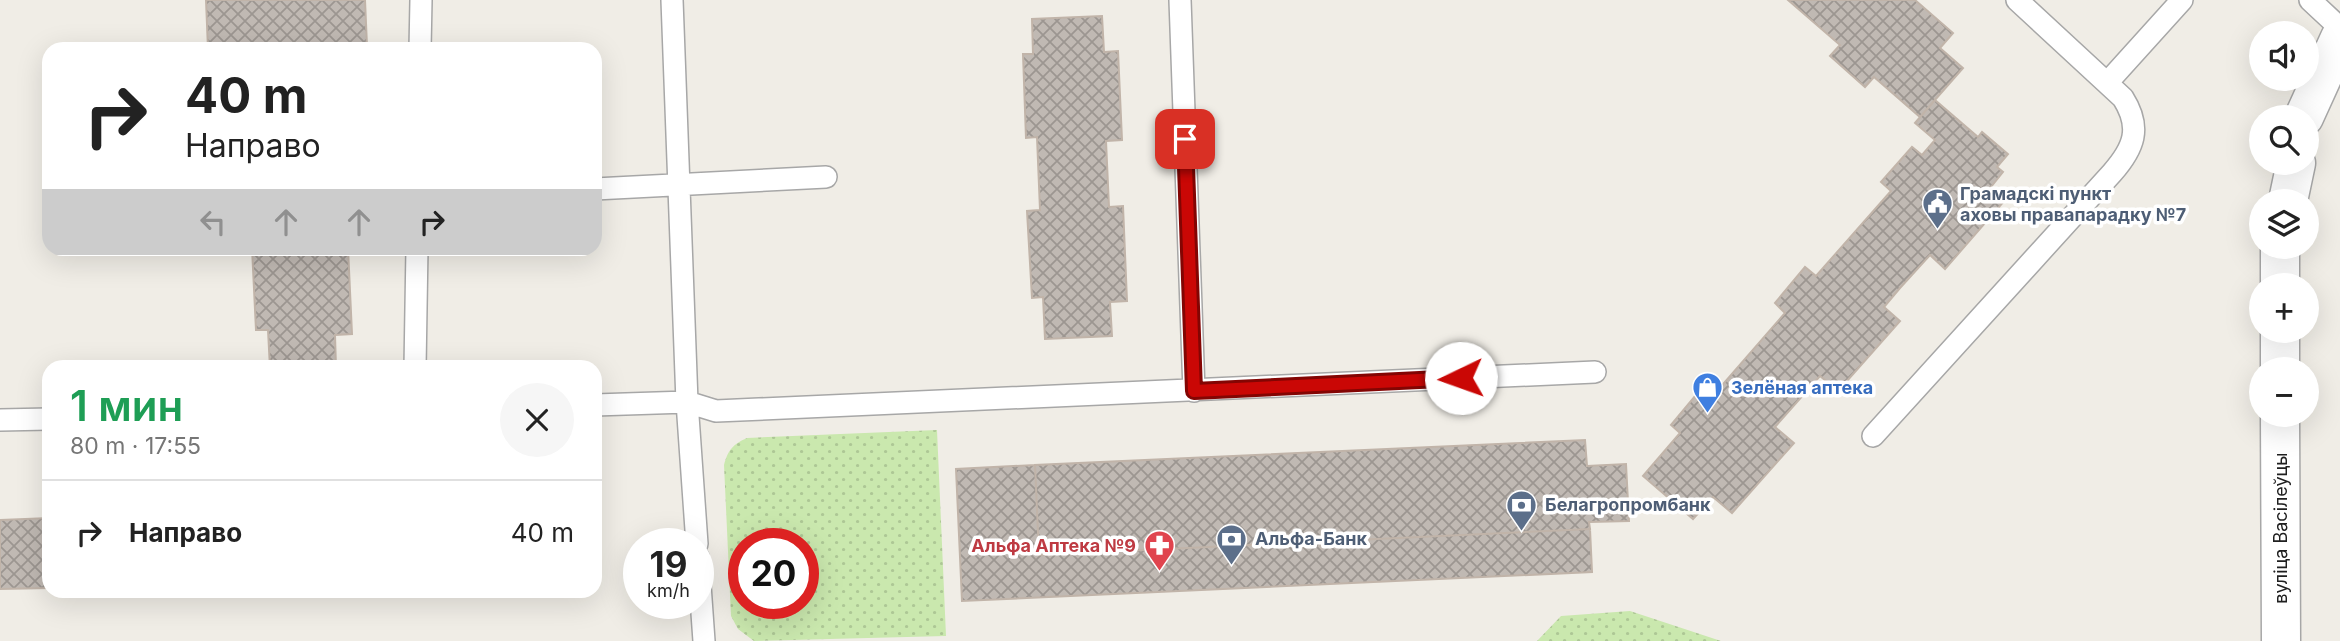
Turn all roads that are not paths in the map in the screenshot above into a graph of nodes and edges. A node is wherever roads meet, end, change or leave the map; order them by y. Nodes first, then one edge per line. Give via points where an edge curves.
1 (421, 0) edge
2 (672, 0) edge
3 (1180, 0) edge
4 (2018, 0) edge
5 (2182, 0) edge
6 (2310, 0) edge
7 (2340, 29) edge
8 (2340, 38) edge
9 (420, 42) edge
10 (2107, 83) junction
11 (2309, 105) edge
12 (826, 177) dead end
13 (680, 185) junction
14 (602, 189) edge
15 (417, 256) edge
16 (415, 360) edge
17 (1595, 372) dead end
18 (1194, 391) junction
19 (687, 402) junction
20 (602, 405) edge
21 (42, 419) edge
22 (0, 420) edge
23 (2280, 427) edge
24 (1873, 436) dead end
25 (696, 528) edge
26 (702, 619) edge
27 (704, 641) edge
28 (2281, 641) edge

1 - 9 lane
2 - 13 lane
3 - 18 lane
4 - 10 lane
5 - 10 lane
6 - 7 lane
8 - 11 street
10 - 24 lane via 2132,112 2134,141 2128,155
12 - 13 lane
13 - 14 lane
13 - 19 lane
15 - 16 lane
17 - 18 lane
18 - 19 lane via 716,411
19 - 20 lane
19 - 25 lane
21 - 22 lane
23 - 28 street, вуліца Васілеўцы
26 - 27 lane

